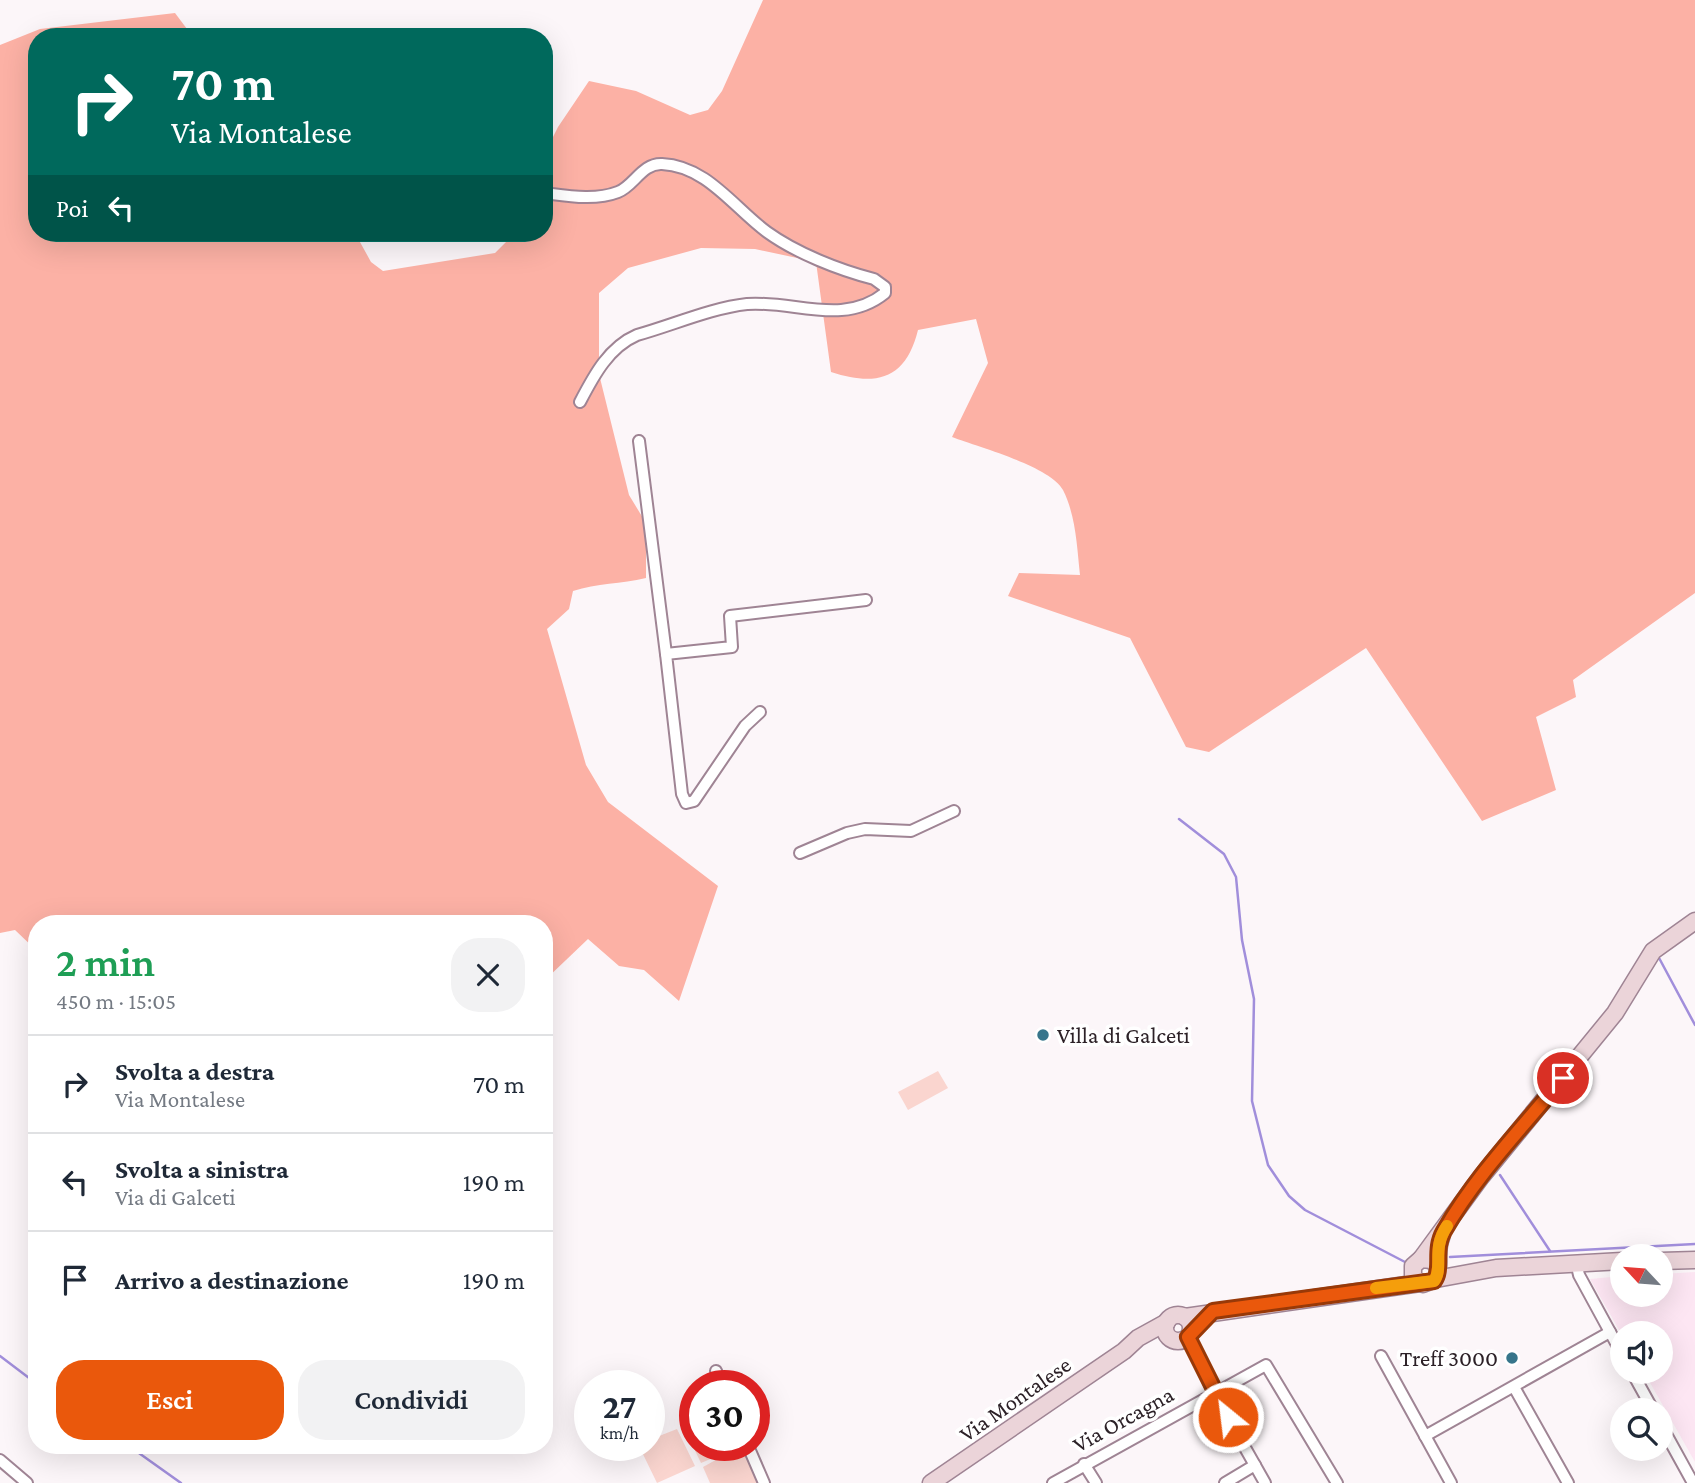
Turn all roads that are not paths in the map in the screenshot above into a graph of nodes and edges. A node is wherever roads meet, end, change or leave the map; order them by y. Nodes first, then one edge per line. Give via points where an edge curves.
1 (553, 194) edge
2 (580, 402) dead end
3 (639, 440) dead end
4 (866, 600) dead end
5 (666, 654) junction
6 (760, 712) dead end
7 (954, 811) dead end
8 (800, 853) dead end
9 (1695, 920) edge
10 (1443, 1232) junction
11 (1695, 1260) edge
12 (1610, 1261) edge
13 (1673, 1261) edge
14 (1417, 1262) junction
15 (1576, 1262) junction
16 (1437, 1270) junction
17 (1420, 1283) junction
18 (1390, 1286) junction
19 (1167, 1322) junction
20 (1188, 1328) junction
21 (1610, 1332) joint
22 (1170, 1339) junction
23 (1124, 1351) junction
24 (1381, 1356) dead end
25 (1514, 1387) junction
26 (1214, 1393) junction
27 (1426, 1436) junction
28 (1673, 1448) edge
29 (0, 1460) edge
30 (754, 1461) edge
31 (1084, 1464) junction
32 (1255, 1465) junction
33 (1691, 1482) edge
34 (27, 1483) edge
35 (764, 1483) edge
36 (931, 1483) edge
37 (1053, 1483) edge
38 (1096, 1483) edge
39 (1225, 1483) edge
40 (1265, 1483) edge
41 (1337, 1483) edge
42 (1451, 1483) edge
43 (1568, 1483) edge

1 - 2 street via 582,198 620,192 647,167 676,167 723,191 785,243 886,287 878,298 829,312 747,304 637,335 608,357
3 - 5 street
4 - 5 street via 730,617 732,647
5 - 6 street via 686,803 694,801
7 - 8 street via 911,831 847,832
9 - 10 street via 1653,951 1615,1013 1481,1177
10 - 14 street
10 - 16 street via 1436,1250
11 - 13 street
12 - 15 street
14 - 16 street via 1432,1260
14 - 17 street via 1413,1276
14 - 18 street
15 - 16 street via 1457,1276
15 - 21 street
16 - 17 street, Via Montalese via 1431,1283
17 - 18 street, Via Montalese
18 - 20 street, Via Montalese via 1213,1311
19 - 20 street, Via Montalese via 1173,1316
19 - 22 street via 1165,1331
19 - 23 street, Via Montalese
20 - 22 street, Via Montalese via 1177,1342
20 - 26 street
21 - 25 street
22 - 23 street, Via Montalese
23 - 36 street, Via Montalese
24 - 27 street
25 - 27 street
25 - 43 street
26 - 31 street, Via Orcagna
26 - 32 street
26 - 41 street, Via Orcagna via 1266,1364
27 - 42 street
28 - 33 street
29 - 34 street
30 - 35 street
31 - 37 street, Via Orcagna
31 - 38 street
32 - 39 street
32 - 40 street

